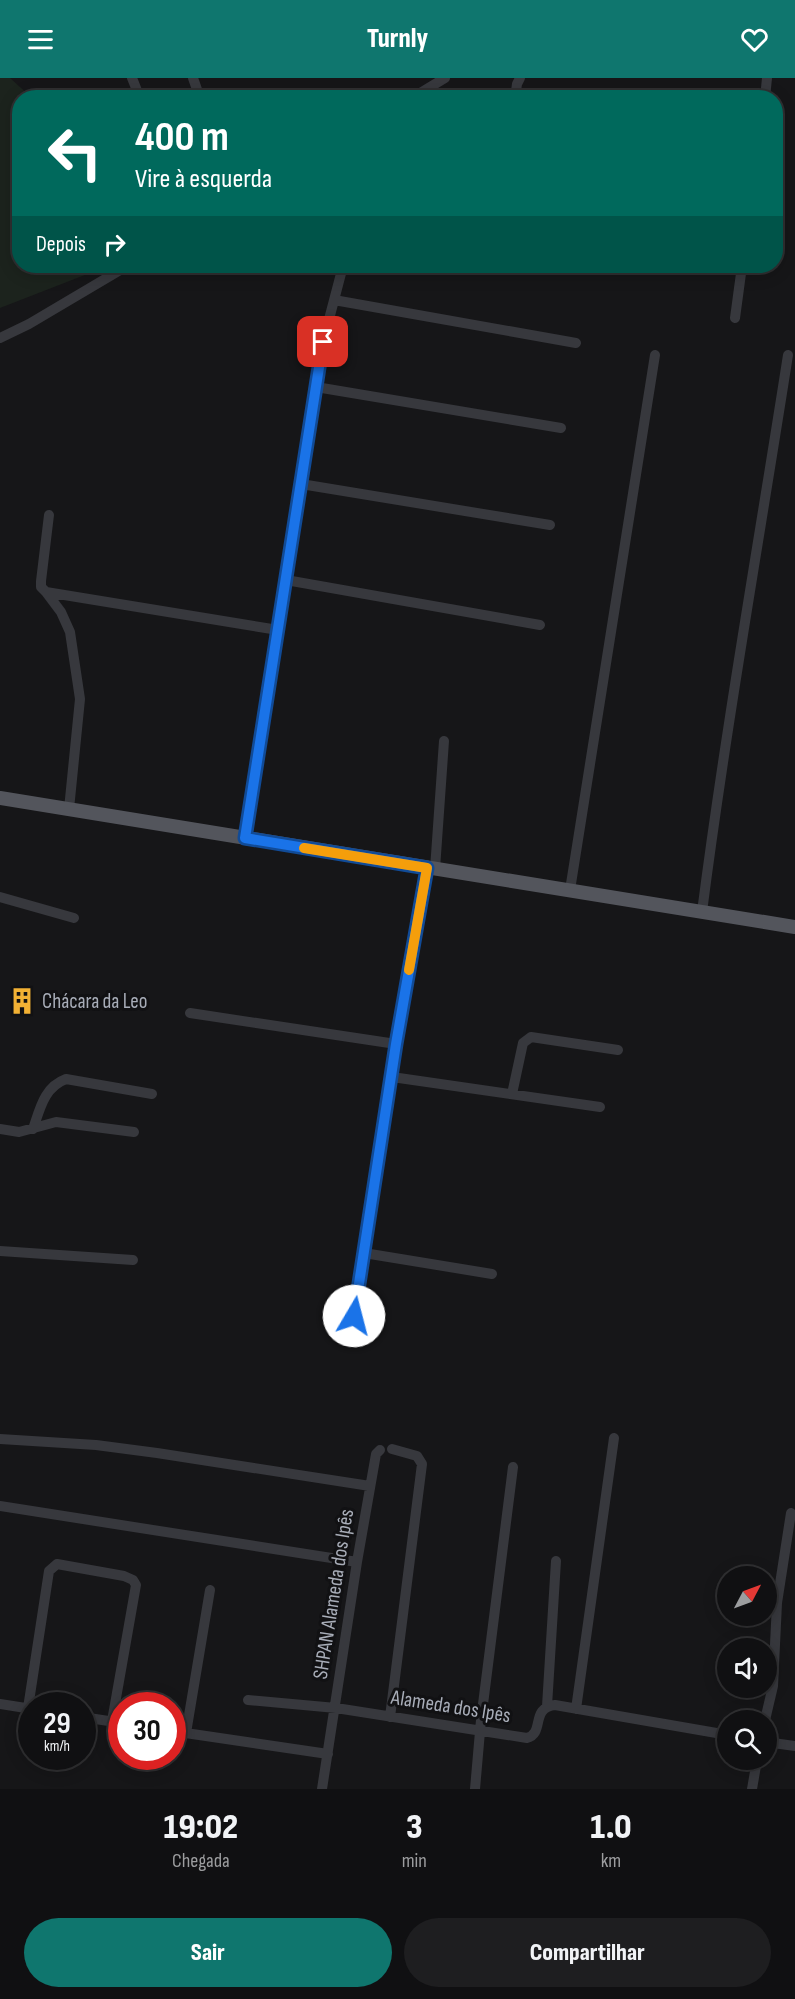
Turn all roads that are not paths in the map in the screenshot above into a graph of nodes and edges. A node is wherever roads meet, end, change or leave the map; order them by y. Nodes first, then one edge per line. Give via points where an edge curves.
1 (445, 78) edge
2 (429, 82) edge
3 (115, 273) edge
4 (341, 273) edge
5 (741, 273) edge
6 (334, 300) junction
7 (735, 318) dead end
8 (0, 338) edge
9 (576, 343) dead end
10 (655, 355) dead end
11 (788, 355) dead end
12 (316, 387) junction
13 (561, 428) dead end
14 (301, 484) junction
15 (49, 515) dead end
16 (550, 525) dead end
17 (286, 580) junction
18 (46, 592) junction
19 (540, 625) dead end
20 (278, 630) junction
21 (444, 741) dead end
22 (0, 798) edge
23 (69, 809) junction
24 (245, 838) junction
25 (431, 868) junction
26 (570, 890) junction
27 (0, 897) edge
28 (702, 912) junction
29 (74, 918) dead end
30 (795, 927) edge
31 (190, 1013) dead end
32 (396, 1044) junction
33 (618, 1050) dead end
34 (392, 1077) junction
35 (152, 1094) dead end
36 (512, 1094) junction
37 (600, 1107) dead end
38 (0, 1129) edge
39 (33, 1129) junction
40 (134, 1132) dead end
41 (0, 1251) edge
42 (363, 1253) junction
43 (133, 1260) dead end
44 (492, 1274) dead end
45 (354, 1316) dead end
46 (614, 1438) dead end
47 (0, 1439) edge
48 (392, 1449) dead end
49 (380, 1450) dead end
50 (513, 1467) dead end
51 (370, 1486) junction
52 (0, 1506) edge
53 (791, 1513) dead end
54 (556, 1561) dead end
55 (357, 1562) junction
56 (210, 1590) dead end
57 (32, 1692) edge
58 (121, 1692) edge
59 (248, 1700) dead end
60 (0, 1704) edge
61 (547, 1706) junction
62 (18, 1707) edge
63 (336, 1708) junction
64 (576, 1708) junction
65 (767, 1710) edge
66 (390, 1717) junction
67 (480, 1731) junction
68 (186, 1733) joint
69 (717, 1733) edge
70 (777, 1744) edge
71 (795, 1746) edge
72 (328, 1754) junction
73 (755, 1770) edge
74 (322, 1789) edge
75 (475, 1789) edge
76 (752, 1789) edge

1 - 2 street
3 - 8 street
4 - 6 street
5 - 7 street
6 - 9 street
6 - 12 street
10 - 26 street
11 - 28 street via 718,784
12 - 13 street
12 - 14 street
14 - 16 street
14 - 17 street
15 - 18 street via 41,581
17 - 19 street
17 - 20 street
18 - 20 street
18 - 23 street via 70,632 80,699
20 - 24 street
21 - 25 street
22 - 23 main road
23 - 24 main road
24 - 25 main road
25 - 26 main road
25 - 32 street
26 - 28 main road
27 - 29 street
28 - 30 main road
31 - 32 street
32 - 34 street
33 - 36 street via 531,1037 523,1043
34 - 36 street
34 - 42 street
35 - 39 street via 66,1079 58,1081 45,1094
36 - 37 street
38 - 39 street
39 - 40 street via 56,1122
41 - 43 street
42 - 44 street
42 - 45 street
46 - 64 street
47 - 51 street via 157,1452
48 - 66 street via 417,1456 422,1464
49 - 51 street, SHPAN Alameda dos Ipês
50 - 67 street
51 - 55 street, SHPAN Alameda dos Ipês
52 - 55 street
53 - 65 street via 777,1603 773,1686
54 - 61 street
55 - 63 street, SHPAN Alameda dos Ipês
56 - 68 street
57 - 58 street via 49,1571 57,1564 124,1576 135,1585
59 - 63 street, Alameda dos Ipês
60 - 62 street
61 - 64 street
61 - 67 street, Alameda dos Ipês via 541,1712 535,1733 529,1737
63 - 66 street, Alameda dos Ipês
63 - 72 street
64 - 69 street
66 - 67 street, Alameda dos Ipês
67 - 75 street
68 - 72 street
70 - 71 street
72 - 74 street
73 - 76 street

